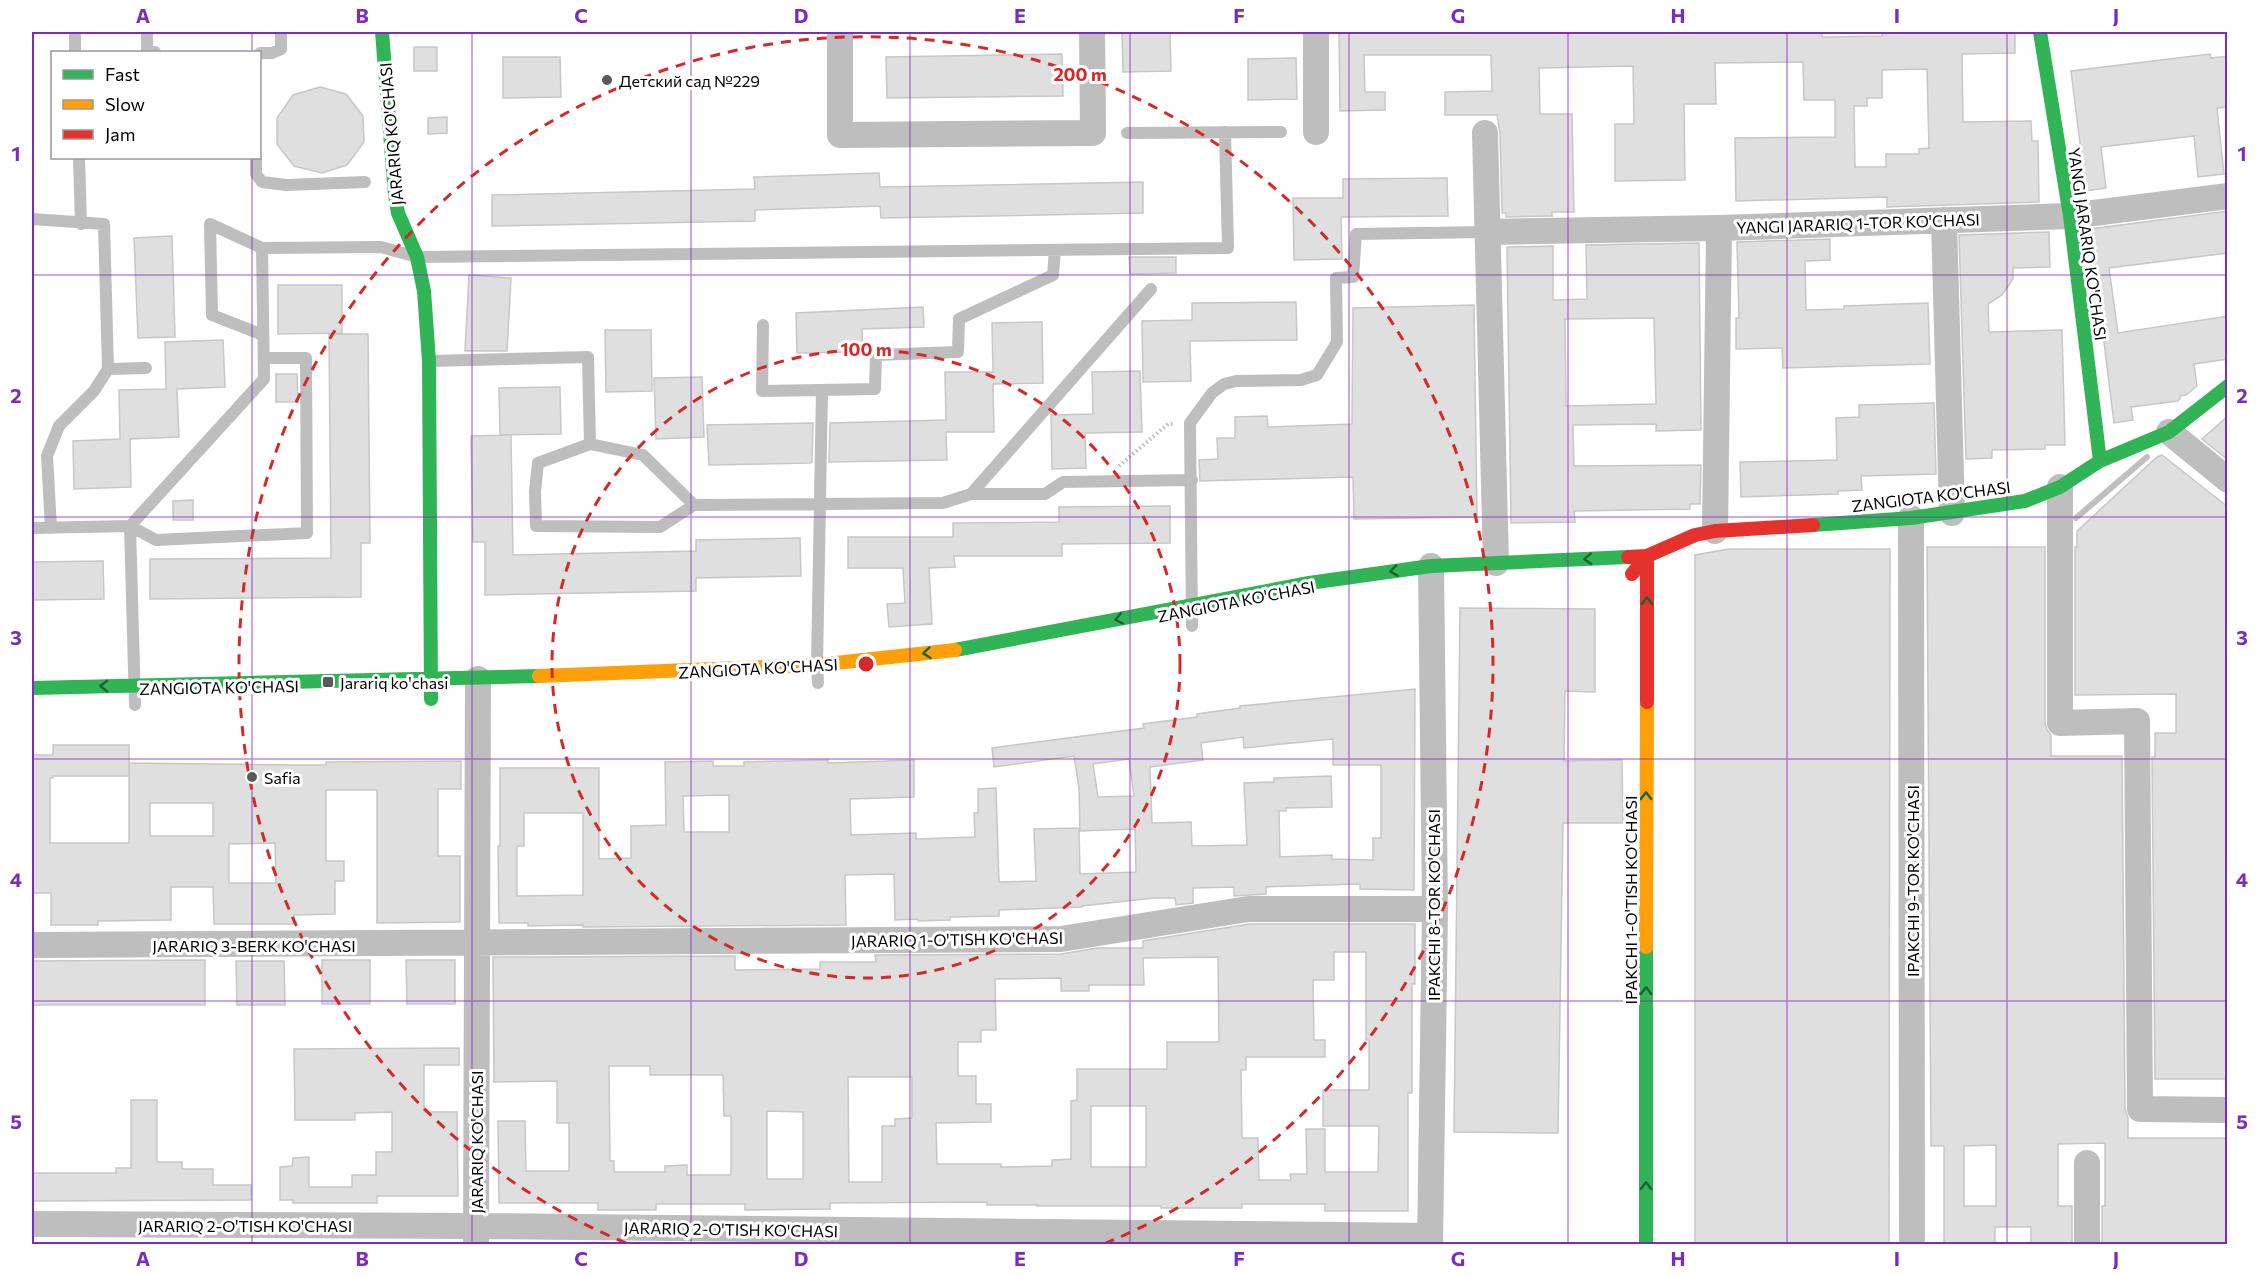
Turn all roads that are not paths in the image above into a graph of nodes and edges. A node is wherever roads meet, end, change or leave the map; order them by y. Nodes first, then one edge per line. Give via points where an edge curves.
1 (147, 32) edge
2 (281, 32) edge
3 (382, 32) edge
4 (840, 32) edge
5 (1092, 32) edge
6 (1316, 32) edge
7 (2040, 32) edge
8 (75, 36) dead end
9 (75, 51) edge
10 (151, 51) edge
11 (261, 53) edge
12 (1225, 132) junction
13 (1281, 132) dead end
14 (1316, 132) dead end
15 (1127, 133) dead end
16 (1485, 133) dead end
17 (79, 159) edge
18 (256, 159) edge
19 (364, 182) dead end
20 (2228, 196) edge
21 (2070, 216) junction
22 (32, 219) edge
23 (1944, 220) junction
24 (81, 224) junction
25 (1719, 228) junction
26 (1487, 232) junction
27 (262, 248) junction
28 (1055, 250) junction
29 (417, 257) junction
30 (1150, 289) dead end
31 (763, 325) dead end
32 (263, 334) junction
33 (264, 358) junction
34 (429, 361) junction
35 (146, 368) dead end
36 (108, 369) junction
37 (2228, 386) edge
38 (822, 390) junction
39 (2169, 432) junction
40 (590, 444) junction
41 (2100, 461) junction
42 (1192, 480) junction
43 (2228, 480) edge
44 (2060, 487) junction
45 (971, 494) junction
46 (820, 504) junction
47 (694, 505) junction
48 (1952, 513) junction
49 (1911, 518) junction
50 (130, 526) junction
51 (32, 528) edge
52 (51, 528) junction
53 (1715, 531) junction
54 (1647, 556) junction
55 (1496, 563) junction
56 (1431, 580) junction
57 (1624, 584) dead end
58 (1192, 605) junction
59 (1192, 626) dead end
60 (817, 665) junction
61 (430, 680) junction
62 (818, 683) dead end
63 (135, 686) junction
64 (32, 688) edge
65 (478, 693) junction
66 (430, 699) dead end
67 (135, 705) dead end
68 (1435, 909) junction
69 (476, 944) junction
70 (32, 945) edge
71 (2228, 1110) edge
72 (2087, 1163) dead end
73 (32, 1224) edge
74 (476, 1235) edge
75 (1430, 1240) edge
76 (1646, 1245) edge
77 (1912, 1245) edge
78 (2087, 1245) edge

1 - 10 lane via 147,50
2 - 11 lane via 281,49
3 - 29 main road, JARARIQ KO'CHASI via 398,213
4 - 5 street via 840,135 1093,133
6 - 14 street
7 - 21 main road, YANGI JARARIQ KO'CHASI
8 - 9 lane
12 - 13 lane
12 - 15 lane
12 - 28 lane via 1228,248
16 - 26 street
17 - 24 lane
18 - 19 lane via 256,174 262,182
20 - 21 street, YANGI JARARIQ 1-TOR KO'CHASI
21 - 23 street, YANGI JARARIQ 1-TOR KO'CHASI
21 - 41 main road, YANGI JARARIQ KO'CHASI
22 - 24 lane
23 - 25 street, YANGI JARARIQ 1-TOR KO'CHASI
23 - 48 street
24 - 36 lane via 105,224
25 - 26 street, YANGI JARARIQ 1-TOR KO'CHASI
25 - 53 street
26 - 42 lane via 1356,234 1353,277 1335,278 1337,342 1317,375 1301,380 1236,381 1212,393 1190,423
26 - 55 street
27 - 29 lane via 381,248
27 - 32 lane
27 - 32 lane via 210,224 212,315
28 - 29 lane
28 - 38 lane via 1053,275 959,319 958,352 876,355 875,389
29 - 34 main road, JARARIQ KO'CHASI via 424,291
30 - 45 lane
31 - 38 lane via 762,391
32 - 33 lane
33 - 50 lane via 264,380
33 - 50 lane via 306,358 307,533 156,540
34 - 40 lane via 588,357
34 - 61 main road, JARARIQ KO'CHASI
35 - 36 lane
36 - 52 lane via 94,391 59,426 47,456
37 - 39 main road, ZANGIOTA KO'CHASI
38 - 46 lane
39 - 41 main road, ZANGIOTA KO'CHASI
39 - 43 street
40 - 47 lane via 643,455
40 - 47 lane via 538,462 536,526 660,527
41 - 44 main road, ZANGIOTA KO'CHASI
42 - 45 lane via 1063,482 1045,494
42 - 58 lane
44 - 48 main road, ZANGIOTA KO'CHASI via 2025,501
44 - 71 street via 2060,723 2137,721 2140,1109
45 - 46 lane via 943,503
46 - 47 lane
46 - 60 lane
48 - 49 main road, ZANGIOTA KO'CHASI
49 - 53 main road, ZANGIOTA KO'CHASI
49 - 77 street, IPAKCHI 9-TOR KO'CHASI
50 - 52 lane
50 - 63 lane
51 - 52 lane
53 - 54 main road, ZANGIOTA KO'CHASI via 1695,535
54 -> 55 main road, ZANGIOTA KO'CHASI
54 - 57 main road, ZANGIOTA KO'CHASI
76 -> 54 main road, IPAKCHI 1-O'TISH KO'CHASI
55 - 56 main road, ZANGIOTA KO'CHASI
56 -> 58 main road, ZANGIOTA KO'CHASI via 1309,583
56 - 68 street, IPAKCHI 8-TOR KO'CHASI
58 - 59 lane
58 -> 60 main road, ZANGIOTA KO'CHASI via 975,648
60 - 62 lane
60 - 65 main road, ZANGIOTA KO'CHASI
61 - 63 main road, ZANGIOTA KO'CHASI
61 - 65 main road, ZANGIOTA KO'CHASI
61 - 66 main road, JARARIQ KO'CHASI
63 -> 64 main road, ZANGIOTA KO'CHASI
63 - 67 lane
65 - 69 street, JARARIQ KO'CHASI
68 - 69 street, JARARIQ 1-O'TISH KO'CHASI via 1248,909 1061,939
68 - 75 street, IPAKCHI 8-TOR KO'CHASI
69 - 70 street, JARARIQ 3-BERK KO'CHASI
69 - 74 street, JARARIQ KO'CHASI
72 - 78 street
73 - 74 street, JARARIQ 2-O'TISH KO'CHASI
74 - 75 street, JARARIQ 2-O'TISH KO'CHASI

